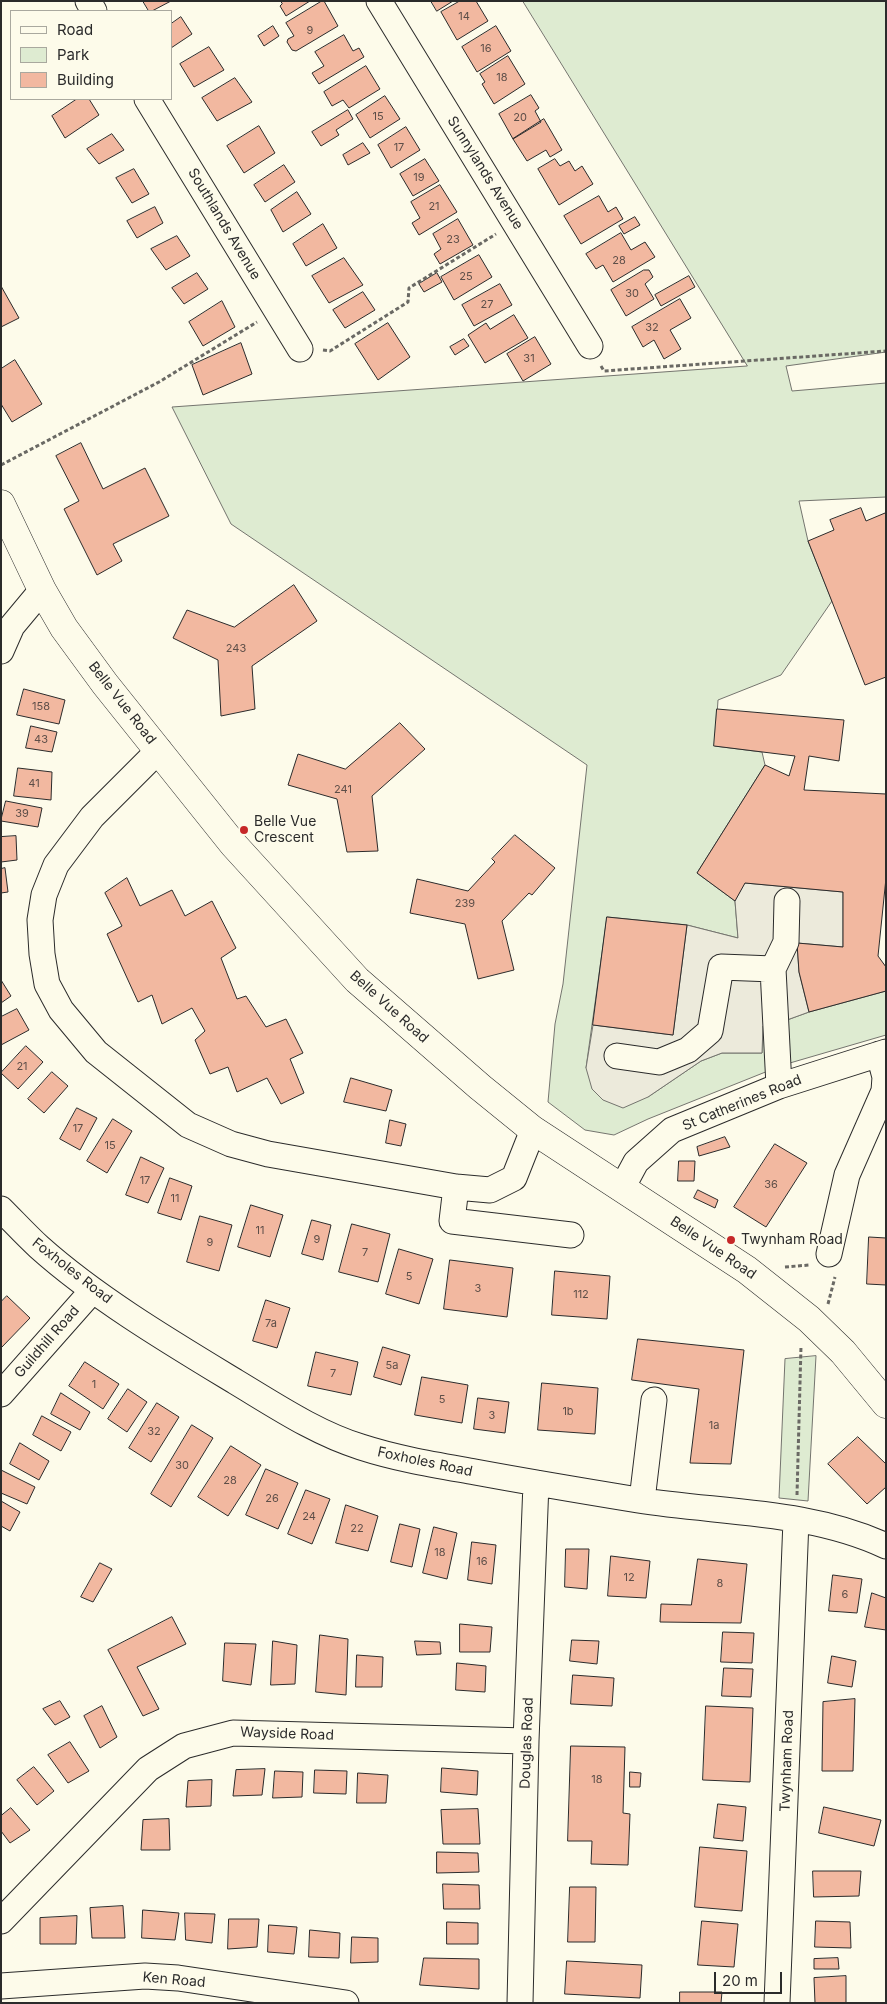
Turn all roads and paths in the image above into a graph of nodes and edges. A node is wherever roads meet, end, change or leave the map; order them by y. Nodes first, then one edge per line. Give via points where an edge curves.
1 (379, 1) edge
2 (148, 100) edge
3 (515, 222) junction
4 (276, 310) junction
5 (590, 346) joint
6 (300, 349) joint
7 (886, 351) edge
8 (1, 465) edge
9 (1, 504) edge
10 (42, 590) junction
11 (1, 651) edge
12 (159, 750) junction
13 (787, 900) dead end
14 (773, 969) junction
15 (882, 1053) edge
16 (617, 1056) dead end
17 (778, 1086) junction
18 (533, 1130) junction
19 (456, 1187) junction
20 (622, 1188) junction
21 (1, 1209) edge
22 (571, 1236) dead end
23 (829, 1254) junction
24 (748, 1270) junction
25 (93, 1290) junction
26 (815, 1326) junction
27 (1, 1394) edge
28 (654, 1400) dead end
29 (886, 1404) edge
30 (536, 1483) junction
31 (642, 1500) junction
32 (796, 1520) junction
33 (886, 1546) edge
34 (526, 1741) junction
35 (1, 1921) edge
36 (1, 1986) edge
37 (346, 2003) edge
38 (520, 2003) edge
39 (778, 2003) edge

1 - 3 street, Sunnylands Avenue
2 - 4 street, Southlands Avenue
3 - 5 street, Sunnylands Avenue
3 - 6 path via 409,288 408,302 330,351
4 - 6 street, Southlands Avenue
4 - 8 path via 159,382
5 - 7 path via 604,371
9 - 10 main road, Belle Vue Road
10 - 11 street via 12,626
10 - 12 main road, Belle Vue Road via 64,628
12 - 18 main road, Belle Vue Road via 234,844 357,980
12 - 19 street via 92,817 56,865 44,895 40,920 42,954 47,984 61,1010 96,1052 188,1126 231,1144 268,1154
13 - 14 street via 786,942
14 - 16 street via 721,968 710,1031 688,1050 659,1062
14 - 17 street
15 - 17 street, St Catherines Road
15 - 23 street via 884,1091 847,1175
17 - 20 street, St Catherines Road via 672,1130 636,1162
18 - 19 street via 514,1178 490,1190
18 - 20 main road, Belle Vue Road
19 - 22 street via 452,1221
20 - 24 main road, Belle Vue Road
21 - 25 street, Foxholes Road via 39,1247
23 - 24 path via 822,1264
23 - 26 path via 838,1266
24 - 26 main road, Belle Vue Road
25 - 27 street, Guildhill Road
25 - 30 street, Foxholes Road via 215,1369 321,1431 396,1458
26 - 29 main road, Belle Vue Road via 843,1352
26 - 32 path via 801,1347
28 - 31 street
30 - 31 street, Foxholes Road
30 - 34 street, Douglas Road
31 - 32 street, Foxholes Road
32 - 33 street, Foxholes Road via 849,1530
32 - 39 street, Twynham Road
34 - 35 street, Wayside Road via 233,1733 184,1746 148,1769
34 - 38 street, Douglas Road
36 - 37 street, Ken Road via 145,1976

